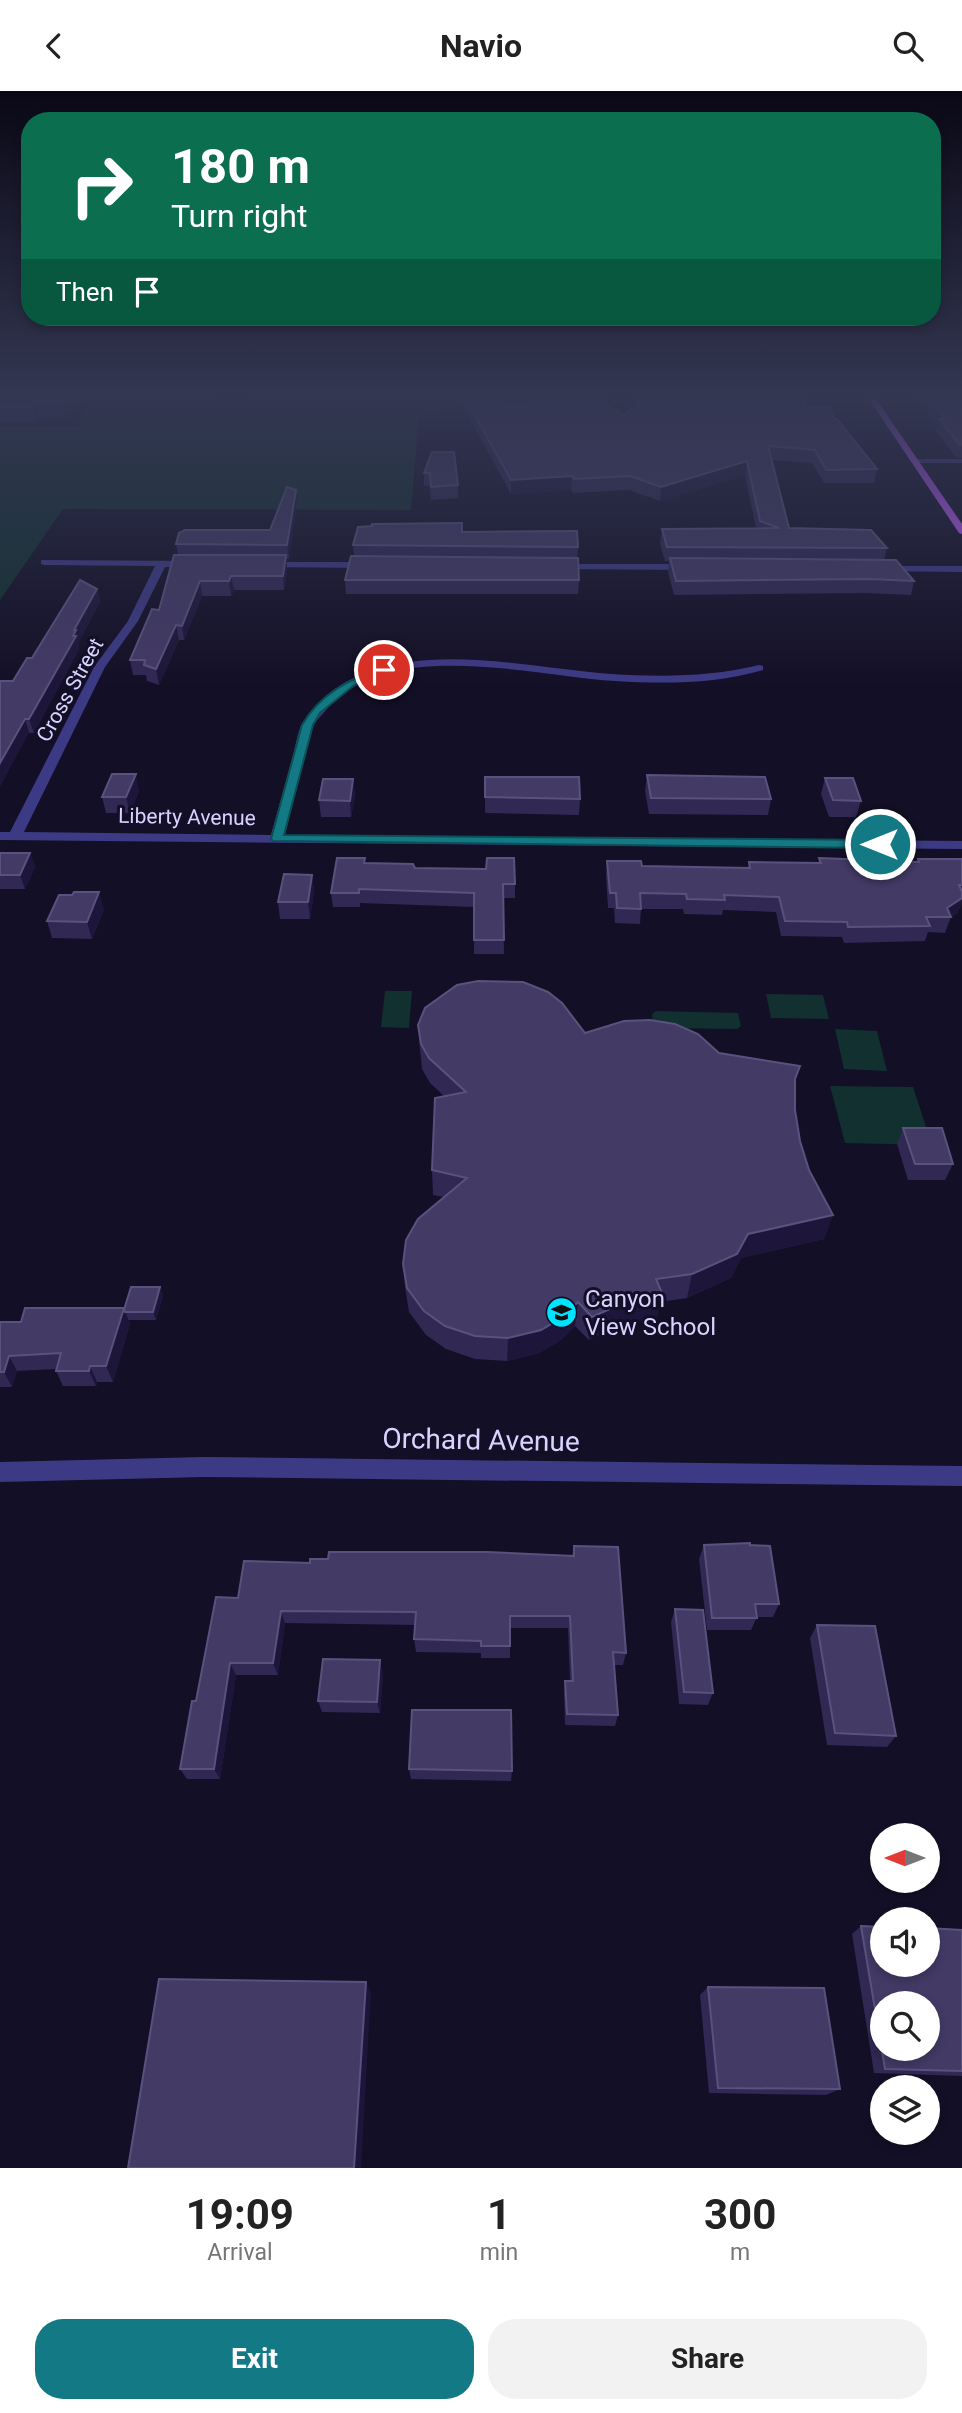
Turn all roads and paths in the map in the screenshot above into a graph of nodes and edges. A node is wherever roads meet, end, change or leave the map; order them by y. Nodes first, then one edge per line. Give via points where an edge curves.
1 (936, 493) edge
2 (962, 531) edge
3 (44, 562) dead end
4 (161, 563) junction
5 (202, 564) edge
6 (257, 564) edge
7 (382, 565) edge
8 (547, 566) edge
9 (698, 567) edge
10 (864, 568) edge
11 (962, 569) edge
12 (759, 668) dead end
13 (0, 836) edge
14 (15, 836) junction
15 (277, 839) junction
16 (962, 845) edge
17 (0, 1472) edge
18 (962, 1476) edge

1 - 2 main road
3 - 4 street
4 - 5 street
4 - 14 street, Cross Street via 134,621 100,667
6 - 7 street
8 - 9 street
10 - 11 street
12 - 15 street via 727,676 689,677 597,677 473,663 384,670 349,684 315,711 307,725
13 - 14 street, Liberty Avenue
14 - 15 street, Liberty Avenue
15 - 16 street, Liberty Avenue
17 - 18 street, Orchard Avenue via 218,1467

